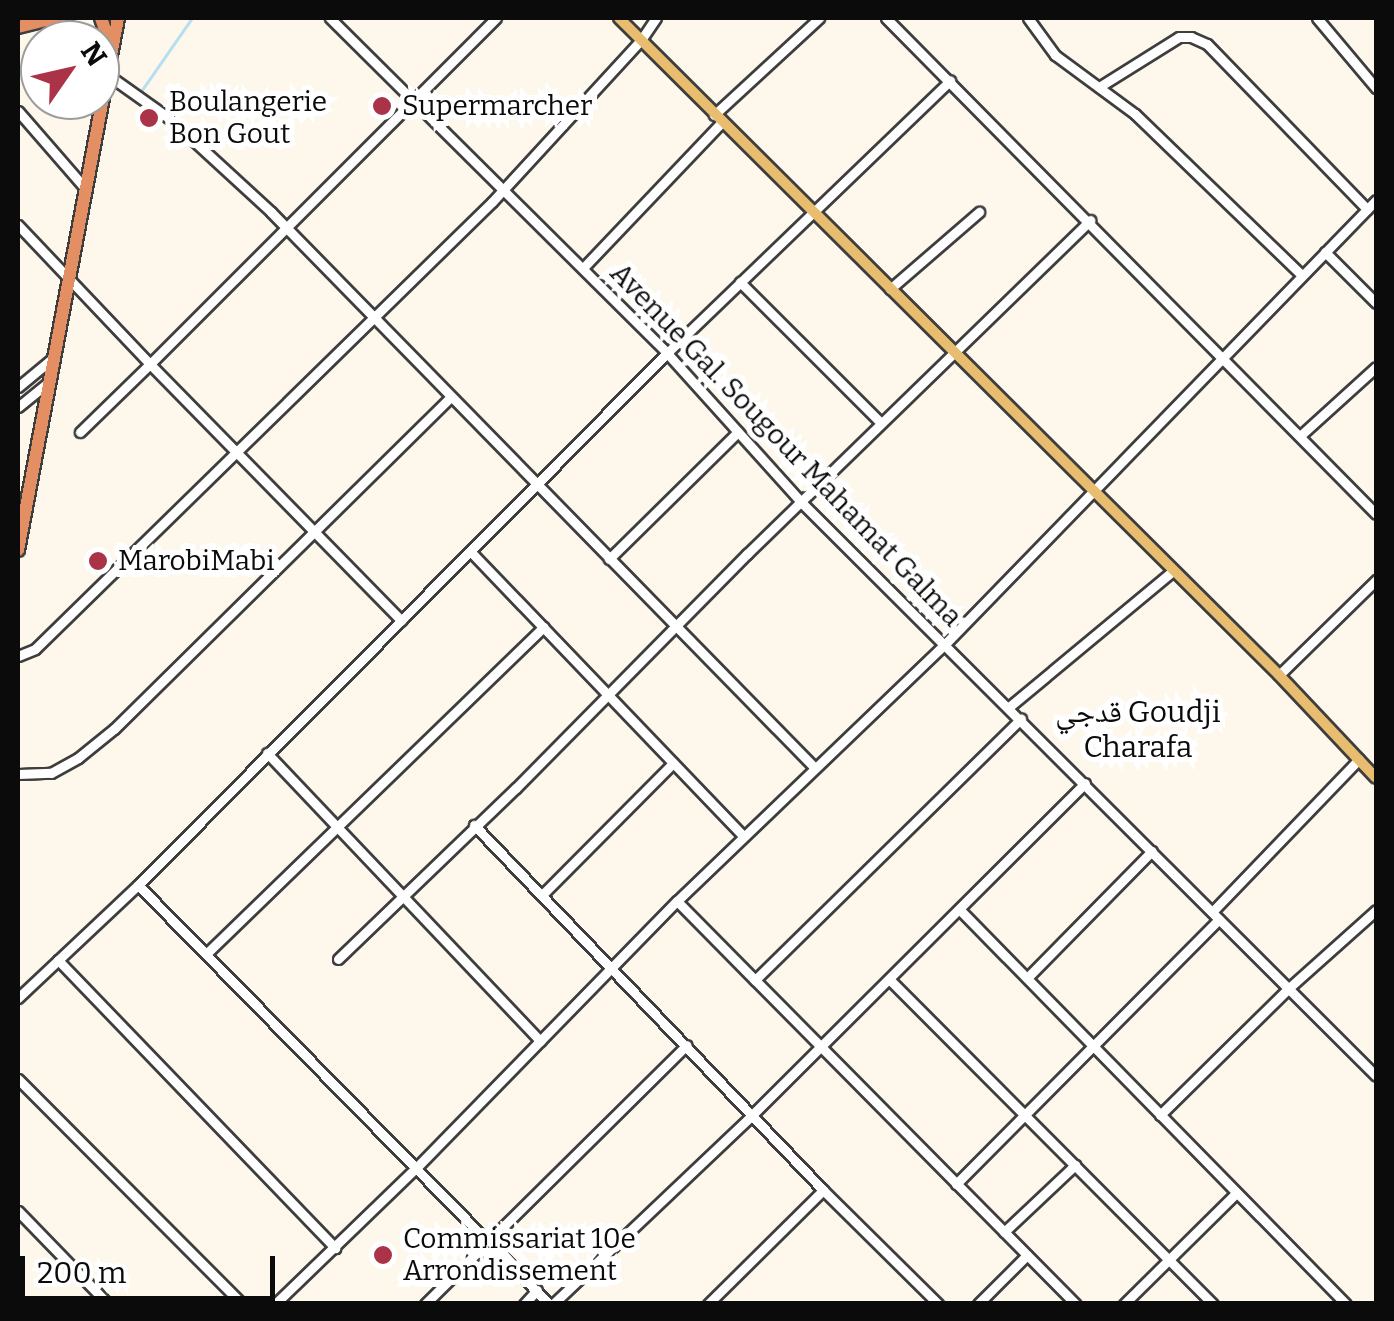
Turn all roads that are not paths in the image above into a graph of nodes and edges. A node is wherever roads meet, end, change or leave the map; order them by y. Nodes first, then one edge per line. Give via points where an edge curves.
1 (330, 18) edge
2 (496, 18) edge
3 (618, 18) edge
4 (656, 18) edge
5 (818, 18) edge
6 (886, 18) edge
7 (1028, 18) edge
8 (1317, 18) edge
9 (641, 40) junction
10 (950, 81) junction
11 (120, 87) edge
12 (1098, 87) junction
13 (1376, 88) edge
14 (412, 99) junction
15 (18, 111) edge
16 (718, 118) junction
17 (97, 120) edge
18 (84, 187) junction
19 (502, 191) junction
20 (1376, 200) edge
21 (1367, 210) junction
22 (978, 212) dead end
23 (812, 213) junction
24 (1090, 220) junction
25 (18, 225) edge
26 (285, 226) junction
27 (1326, 252) junction
28 (583, 268) junction
29 (67, 274) junction
30 (1302, 276) junction
31 (740, 282) junction
32 (890, 290) junction
33 (1376, 303) edge
34 (374, 318) junction
35 (954, 352) junction
36 (667, 353) junction
37 (1223, 356) junction
38 (53, 358) junction
39 (150, 364) junction
40 (1375, 372) edge
41 (48, 382) junction
42 (18, 387) edge
43 (451, 397) junction
44 (18, 407) edge
45 (881, 423) junction
46 (80, 432) dead end
47 (738, 432) junction
48 (1301, 434) junction
49 (237, 453) junction
50 (536, 486) junction
51 (1090, 490) junction
52 (801, 502) junction
53 (1376, 514) edge
54 (314, 532) junction
55 (18, 550) edge
56 (470, 551) junction
57 (609, 559) junction
58 (1174, 570) junction
59 (1376, 580) edge
60 (401, 620) junction
61 (543, 627) junction
62 (676, 627) junction
63 (946, 643) junction
64 (18, 656) edge
65 (1279, 675) junction
66 (609, 694) junction
67 (1009, 707) junction
68 (1020, 718) junction
69 (267, 753) junction
70 (1358, 759) junction
71 (673, 763) junction
72 (814, 767) junction
73 (18, 774) edge
74 (1376, 778) edge
75 (1085, 784) junction
76 (474, 825) junction
77 (336, 826) junction
78 (743, 836) junction
79 (1152, 851) junction
80 (138, 885) junction
81 (402, 894) junction
82 (542, 895) junction
83 (678, 900) junction
84 (960, 909) junction
85 (1376, 910) edge
86 (1216, 915) junction
87 (206, 954) junction
88 (338, 958) dead end
89 (58, 960) junction
90 (613, 969) junction
91 (1027, 978) junction
92 (889, 979) junction
93 (754, 980) junction
94 (1290, 987) junction
95 (18, 998) edge
96 (540, 1041) junction
97 (687, 1046) junction
98 (820, 1046) junction
99 (1092, 1046) junction
100 (1376, 1076) edge
101 (18, 1079) edge
102 (1024, 1115) junction
103 (1160, 1115) junction
104 (752, 1116) junction
105 (1075, 1165) junction
106 (416, 1168) junction
107 (956, 1184) junction
108 (823, 1190) junction
109 (1236, 1194) junction
110 (18, 1211) edge
111 (1004, 1232) junction
112 (488, 1241) junction
113 (335, 1248) junction
114 (1027, 1255) junction
115 (1169, 1258) junction
116 (537, 1290) junction
117 (108, 1304) edge
118 (242, 1304) edge
119 (275, 1304) edge
120 (425, 1304) edge
121 (524, 1304) edge
122 (551, 1304) edge
123 (708, 1304) edge
124 (938, 1304) edge
125 (978, 1304) edge
126 (1076, 1304) edge
127 (1124, 1304) edge
128 (1213, 1304) edge
129 (1346, 1304) edge

1 - 14 street, Avenue Gal. Sougour Mahamat Galma
2 - 14 street
3 - 9 main road
4 - 9 street
5 - 16 street
6 - 10 street
7 - 12 street via 1055,55
8 - 13 street
9 - 16 main road
9 - 19 street
10 - 23 street
10 - 24 street
11 - 26 street via 170,118
12 - 21 street via 1179,37 1207,44
12 - 30 street via 1135,114
14 - 19 street, Avenue Gal. Sougour Mahamat Galma
14 - 26 street
15 - 18 street
16 - 23 main road
16 - 28 street
17 - 18 highway
18 - 29 highway
19 - 28 street, Avenue Gal. Sougour Mahamat Galma
19 - 34 street
20 - 21 street
21 - 27 street
22 - 32 street
23 - 31 street
23 - 32 main road
24 - 35 street
24 - 37 street
25 - 29 street
26 - 34 street
26 - 39 street
27 - 30 street
27 - 33 street
28 - 36 street, Avenue Gal. Sougour Mahamat Galma
29 - 38 highway
29 - 39 street
30 - 37 street
31 - 36 street
31 - 45 street
32 - 35 main road
34 - 43 street
34 - 49 street
35 - 45 street
35 - 51 main road
36 - 47 street, Avenue Gal. Sougour Mahamat Galma
36 - 50 street
37 - 48 street
37 - 51 street
38 - 41 highway
38 - 42 street
39 - 46 street
39 - 49 street
40 - 48 street
41 - 44 street
41 - 55 highway
43 - 50 street
43 - 54 street
45 - 52 street
47 - 52 street, Avenue Gal. Sougour Mahamat Galma
47 - 57 street
48 - 53 street
49 - 54 street
49 - 64 street via 35,650
50 - 56 street
50 - 57 street
51 - 58 main road
51 - 63 street
52 - 62 street
52 - 63 street, Avenue Gal. Sougour Mahamat Galma
54 - 60 street
54 - 73 street via 102,739 51,772
56 - 60 street
56 - 61 street
57 - 62 street
58 - 65 main road
58 - 67 street
59 - 65 street
60 - 69 street
61 - 66 street
61 - 77 street
62 - 66 street
62 - 72 street
63 - 67 street, Avenue Gal. Sougour Mahamat Galma
63 - 72 street
65 - 70 main road
66 - 71 street
66 - 76 street
67 - 68 street, Avenue Gal. Sougour Mahamat Galma
68 - 75 street, Avenue Gal. Sougour Mahamat Galma
68 - 93 street
69 - 77 street
69 - 80 street
70 - 74 main road
70 - 86 street
71 - 78 street
71 - 82 street
72 - 78 street
75 - 79 street, Avenue Gal. Sougour Mahamat Galma
75 - 84 street
76 - 81 street
76 - 82 street
77 - 81 street
77 - 87 street
78 - 83 street
79 - 86 street, Avenue Gal. Sougour Mahamat Galma
79 - 91 street
80 - 87 street
80 - 89 street
81 - 88 street
81 - 96 street
82 - 90 street
83 - 90 street
83 - 93 street
84 - 91 street
84 - 92 street
85 - 94 street
86 - 94 street, Avenue Gal. Sougour Mahamat Galma
86 - 99 street
87 - 106 street
89 - 95 street
89 - 113 street
90 - 96 street
90 - 97 street
91 - 99 street
92 - 98 street
92 - 102 street
93 - 98 street
94 - 100 street, Avenue Gal. Sougour Mahamat Galma
94 - 103 street
96 - 106 street
97 - 104 street
97 - 112 street
98 - 104 street
98 - 107 street
99 - 102 street
99 - 103 street
101 - 118 street
102 - 105 street
102 - 107 street
103 - 109 street
104 - 108 street
104 - 122 street
105 - 111 street
105 - 115 street
106 - 112 street
106 - 113 street
107 - 111 street
108 - 123 street
108 - 124 street
109 - 115 street
109 - 129 street
110 - 117 street
111 - 114 street
112 - 116 street
112 - 120 street
113 - 119 street
114 - 125 street
114 - 126 street
115 - 127 street
115 - 128 street
116 - 121 street
116 - 122 street

